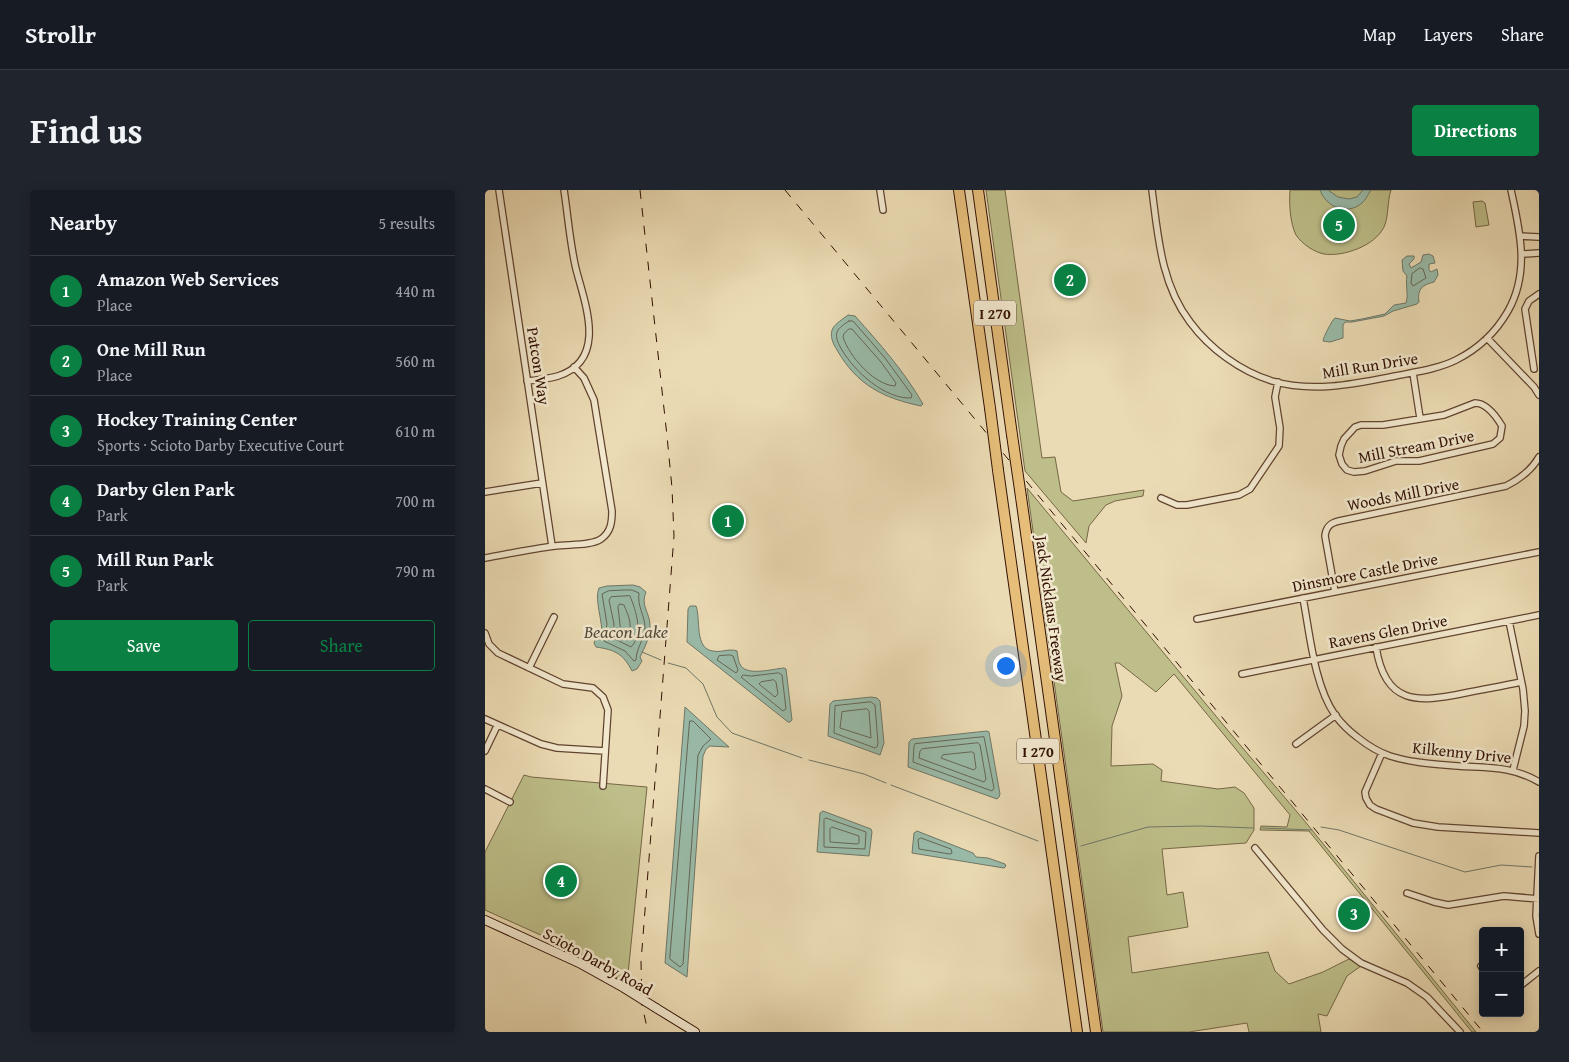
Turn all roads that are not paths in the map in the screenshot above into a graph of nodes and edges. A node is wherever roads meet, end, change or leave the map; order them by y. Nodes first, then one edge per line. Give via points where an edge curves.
1 (499, 190) edge
2 (564, 190) edge
3 (880, 190) edge
4 (959, 190) edge
5 (978, 190) edge
6 (1152, 190) edge
7 (1511, 190) edge
8 (883, 210) dead end
9 (1521, 236) junction
10 (1539, 237) edge
11 (1539, 253) edge
12 (1522, 254) junction
13 (1539, 294) edge
14 (1487, 338) junction
15 (574, 367) junction
16 (1533, 368) dead end
17 (1413, 373) junction
18 (527, 381) junction
19 (1278, 382) junction
20 (1539, 395) edge
21 (1420, 418) junction
22 (1539, 457) edge
23 (542, 483) junction
24 (485, 492) edge
25 (1161, 498) dead end
26 (552, 546) junction
27 (1539, 552) edge
28 (485, 558) edge
29 (1335, 592) junction
30 (1303, 598) junction
31 (1539, 615) edge
32 (553, 617) dead end
33 (1197, 619) dead end
34 (1509, 621) junction
35 (485, 634) edge
36 (1376, 647) junction
37 (1315, 659) junction
38 (529, 668) junction
39 (1242, 674) dead end
40 (1521, 682) junction
41 (1335, 715) junction
42 (485, 720) edge
43 (497, 726) junction
44 (1295, 744) dead end
45 (485, 751) edge
46 (605, 751) junction
47 (1382, 753) junction
48 (1513, 770) junction
49 (1539, 782) edge
50 (603, 786) dead end
51 (485, 789) edge
52 (510, 802) dead end
53 (1539, 833) edge
54 (1255, 848) dead end
55 (1539, 856) edge
56 (1407, 893) dead end
57 (1538, 899) edge
58 (485, 920) edge
59 (1539, 934) edge
60 (1539, 971) edge
61 (1524, 983) edge
62 (695, 1032) edge
63 (1077, 1032) edge
64 (1096, 1032) edge
65 (1460, 1032) edge

1 - 18 street, Patcon Way
2 - 15 street via 590,331 587,347
3 - 8 street
4 - 63 highway, Jack Nicklaus Freeway / I 270, bridge
5 - 64 highway, Jack Nicklaus Freeway / I 270, bridge
6 - 19 street, Mill Run Drive via 1163,264 1181,310 1201,335 1229,360
7 - 9 street, Mill Run Drive
9 - 10 street
9 - 12 street, Mill Run Drive
11 - 12 street
12 - 14 street, Mill Run Drive via 1519,284 1509,310
13 - 16 street via 1529,301 1525,309
14 - 17 street, Mill Run Drive via 1451,362
14 - 20 street
15 - 18 street via 559,376
15 - 26 street via 584,378 594,400 612,511 611,523 606,534 596,542
17 - 19 street, Mill Run Drive via 1330,388
17 - 21 street
18 - 23 street, Patcon Way
19 - 25 street via 1275,397 1279,446 1250,489 1239,495 1187,505 1177,505
21 - 21 street, Mill Stream Drive via 1355,428 1344,439 1339,455 1342,464 1354,472 1396,461 1419,461 1493,444 1502,430 1497,418 1480,403 1445,415
22 - 29 street, Woods Mill Drive via 1523,476 1501,488 1333,522 1327,527 1325,536
23 - 24 street
23 - 26 street, Patcon Way
26 - 28 street
27 - 29 street, Dinsmore Castle Drive
29 - 30 street, Dinsmore Castle Drive
30 - 33 street, Dinsmore Castle Drive
30 - 37 street, Kilkenny Drive
31 - 34 street, Ravens Glen Drive
32 - 38 street
34 - 36 street, Ravens Glen Drive
34 - 40 street
35 - 38 street via 493,649
36 - 37 street, Ravens Glen Drive
36 - 40 street via 1380,667 1388,681 1400,692 1414,698 1437,699
37 - 39 street, Ravens Glen Drive
37 - 41 street, Kilkenny Drive via 1324,693
38 - 46 street via 563,684 586,686 603,697 608,710
40 - 48 street via 1524,726
41 - 44 street
41 - 47 street, Kilkenny Drive via 1362,742
42 - 43 street
43 - 45 street
43 - 46 street via 557,748
46 - 50 street
47 - 48 street, Kilkenny Drive via 1422,763
47 - 53 street via 1365,792 1370,805 1376,809 1413,823 1438,827
48 - 49 street, Kilkenny Drive
51 - 52 street
54 - 65 street via 1342,949 1361,963 1407,983 1427,997
55 - 57 street
56 - 57 street via 1448,905 1504,896
57 - 59 street
58 - 62 main road, Scioto Darby Road, bridge via 571,959
60 - 61 street

